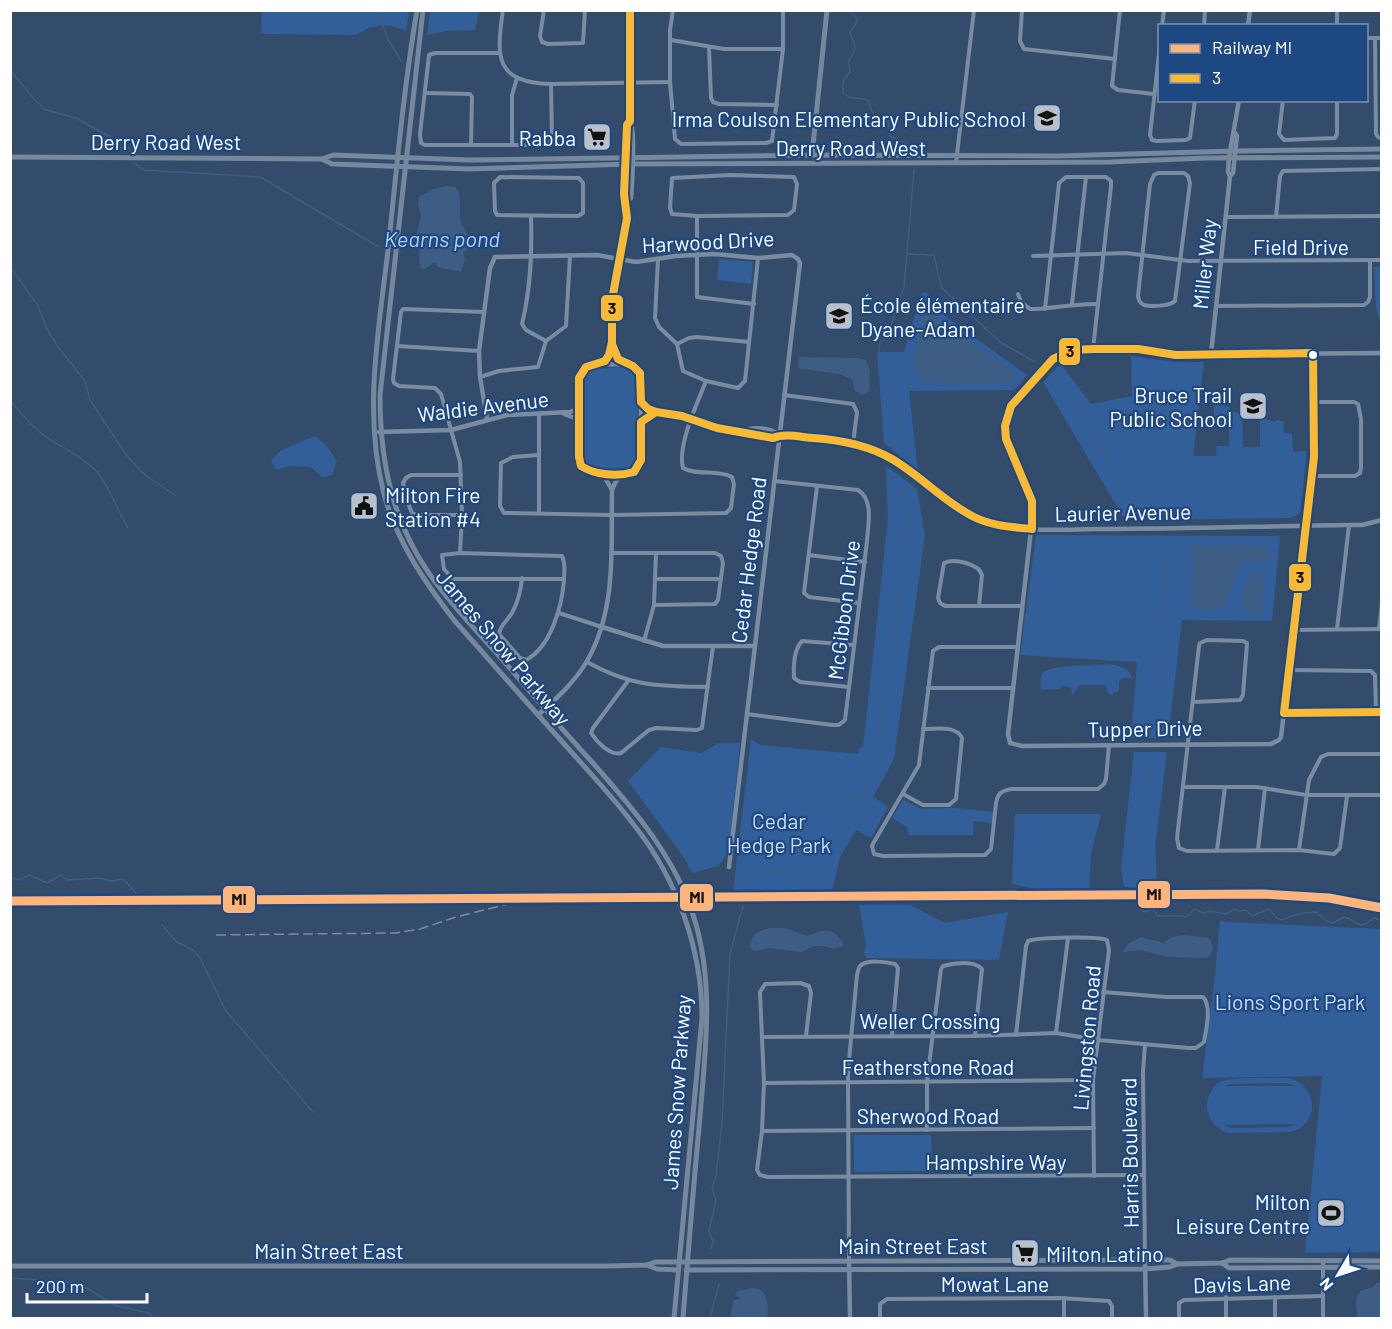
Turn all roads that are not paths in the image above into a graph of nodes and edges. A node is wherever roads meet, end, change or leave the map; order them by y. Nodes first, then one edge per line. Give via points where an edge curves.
1 (417, 10) edge
2 (423, 10) edge
3 (503, 10) edge
4 (544, 10) edge
5 (585, 10) edge
6 (630, 10) edge
7 (673, 10) edge
8 (783, 10) edge
9 (827, 10) edge
10 (974, 10) edge
11 (1022, 10) edge
12 (1120, 10) edge
13 (1368, 38) edge
14 (1375, 38) junction
15 (1382, 38) edge
16 (671, 40) junction
17 (710, 47) junction
18 (783, 49) junction
19 (499, 53) junction
20 (1115, 58) junction
21 (1158, 61) edge
22 (517, 78) junction
23 (630, 82) junction
24 (670, 82) junction
25 (551, 84) junction
26 (425, 93) junction
27 (1154, 94) junction
28 (1195, 102) edge
29 (1239, 102) edge
30 (1283, 102) edge
31 (1337, 102) edge
32 (777, 105) junction
33 (1382, 139) edge
34 (471, 144) junction
35 (512, 144) junction
36 (1382, 149) edge
37 (1233, 151) junction
38 (812, 155) junction
39 (957, 155) junction
40 (10, 157) edge
41 (629, 157) junction
42 (398, 158) junction
43 (1232, 158) junction
44 (1382, 158) edge
45 (322, 159) junction
46 (406, 159) junction
47 (956, 162) junction
48 (632, 164) junction
49 (625, 165) junction
50 (397, 167) junction
51 (405, 168) junction
52 (1382, 169) edge
53 (1086, 177) junction
54 (627, 202) junction
55 (531, 216) junction
56 (697, 216) junction
57 (1382, 216) edge
58 (1226, 217) junction
59 (1276, 217) junction
60 (698, 254) junction
61 (1077, 254) junction
62 (1104, 254) junction
63 (532, 255) junction
64 (570, 255) junction
65 (1033, 255) dead end
66 (1051, 255) junction
67 (1143, 255) junction
68 (758, 258) junction
69 (798, 258) joint
70 (619, 259) junction
71 (658, 259) junction
72 (1382, 260) edge
73 (1181, 261) junction
74 (1370, 261) junction
75 (1221, 262) junction
76 (1018, 294) dead end
77 (754, 304) junction
78 (1072, 304) junction
79 (1098, 304) junction
80 (1216, 306) junction
81 (1046, 309) junction
82 (484, 312) junction
83 (546, 341) junction
84 (749, 342) junction
85 (676, 344) junction
86 (612, 345) junction
87 (397, 346) junction
88 (1093, 349) junction
89 (478, 351) junction
90 (1313, 353) junction
91 (1382, 353) edge
92 (1211, 354) junction
93 (601, 365) junction
94 (624, 365) junction
95 (480, 377) junction
96 (705, 381) junction
97 (784, 395) junction
98 (579, 402) junction
99 (641, 402) junction
100 (1314, 402) junction
101 (656, 412) junction
102 (561, 413) junction
103 (539, 414) junction
104 (487, 419) junction
105 (692, 419) junction
106 (641, 422) junction
107 (579, 424) junction
108 (451, 430) junction
109 (377, 432) junction
110 (780, 435) junction
111 (853, 444) junction
112 (538, 455) junction
113 (602, 474) junction
114 (623, 474) junction
115 (462, 475) junction
116 (1312, 476) junction
117 (774, 481) junction
118 (817, 486) junction
119 (612, 490) junction
120 (539, 513) junction
121 (462, 515) junction
122 (612, 515) junction
123 (1382, 519) edge
124 (1306, 525) junction
125 (1349, 525) junction
126 (1032, 529) junction
127 (460, 553) junction
128 (611, 553) junction
129 (656, 553) junction
130 (809, 555) junction
131 (865, 562) junction
132 (522, 578) junction
133 (564, 579) junction
134 (656, 579) junction
135 (721, 579) junction
136 (859, 603) junction
137 (1382, 603) edge
138 (654, 605) junction
139 (979, 606) junction
140 (1022, 606) junction
141 (559, 613) junction
142 (602, 627) junction
143 (1337, 629) junction
144 (1380, 629) edge
145 (1294, 630) junction
146 (644, 641) junction
147 (854, 645) junction
148 (713, 646) junction
149 (755, 646) junction
150 (1018, 647) junction
151 (587, 662) junction
152 (1289, 670) junction
153 (628, 681) junction
154 (708, 687) junction
155 (849, 687) junction
156 (928, 688) junction
157 (1013, 688) junction
158 (1193, 702) junction
159 (545, 709) junction
160 (1376, 712) junction
161 (1382, 712) edge
162 (1284, 713) junction
163 (747, 714) junction
164 (538, 715) junction
165 (923, 729) junction
166 (1188, 744) junction
167 (1109, 745) junction
168 (1382, 754) edge
169 (1224, 787) junction
170 (1183, 788) junction
171 (1265, 788) junction
172 (903, 794) junction
173 (1306, 795) junction
174 (1382, 795) edge
175 (1347, 796) junction
176 (1217, 850) junction
177 (1258, 850) junction
178 (1299, 850) junction
179 (1382, 856) edge
180 (1382, 862) edge
181 (729, 867) dead end
182 (1068, 938) junction
183 (1103, 992) junction
184 (1056, 1033) junction
185 (850, 1035) junction
186 (892, 1035) junction
187 (1016, 1035) junction
188 (806, 1036) junction
189 (932, 1036) junction
190 (975, 1036) junction
191 (762, 1037) junction
192 (1098, 1040) junction
193 (1145, 1045) junction
194 (1093, 1080) junction
195 (927, 1081) junction
196 (847, 1082) junction
197 (764, 1083) junction
198 (1094, 1128) junction
199 (848, 1130) junction
200 (927, 1130) junction
201 (762, 1131) junction
202 (1144, 1175) junction
203 (1094, 1176) junction
204 (849, 1177) junction
205 (1145, 1260) junction
206 (849, 1261) junction
207 (1382, 1261) edge
208 (679, 1262) junction
209 (687, 1262) junction
210 (1178, 1264) junction
211 (1323, 1264) junction
212 (647, 1265) junction
213 (10, 1266) edge
214 (1382, 1267) edge
215 (849, 1269) junction
216 (1145, 1269) junction
217 (686, 1270) junction
218 (677, 1272) junction
219 (1323, 1296) junction
220 (1275, 1297) junction
221 (1064, 1298) junction
222 (1226, 1298) junction
223 (674, 1318) edge
224 (683, 1318) edge
225 (850, 1318) edge
226 (880, 1318) edge
227 (1064, 1318) edge
228 (1112, 1318) edge
229 (1146, 1318) edge
230 (1179, 1318) edge
231 (1226, 1318) edge
232 (1275, 1318) edge
233 (1323, 1318) edge

1 - 42 main road, James Snow Parkway
2 - 46 main road, James Snow Parkway
3 - 19 street
4 - 5 street via 540,36 548,44 583,43
6 - 23 street
7 - 16 street
8 - 18 street
9 - 38 main road
10 - 39 street
11 - 20 street via 1020,43 1024,49
12 - 20 street
13 - 14 street
14 - 15 street
14 - 33 street via 1376,134
16 - 17 street
16 - 24 street
17 - 18 street
17 - 32 street via 714,102
18 - 32 street
19 - 22 street via 504,66
19 - 26 street via 432,54
20 - 27 street via 1113,88
21 - 27 street
22 - 25 street
22 - 35 street via 512,95
23 - 24 street
23 - 25 street
23 - 41 street via 633,125
24 - 32 street via 675,139 681,144 769,143 774,137
25 - 35 street via 551,141 544,145
26 - 34 street via 470,94
26 - 34 street via 421,143
27 - 28 street via 1150,135 1157,141 1190,138
29 - 37 street, Miller Way
30 - 31 street via 1279,134 1284,140 1335,138
34 - 35 street
36 - 37 main road, Derry Road West
37 - 39 main road, Derry Road West
37 - 43 street, Miller Way
38 - 39 main road, Derry Road West
38 - 41 main road, Derry Road West
39 - 47 street
40 - 45 main road, Derry Road West
41 - 46 main road, Derry Road West
41 - 48 street
41 - 49 street
42 - 45 main road, Derry Road West via 333,155
42 - 46 main road, Derry Road West
42 - 50 main road, James Snow Parkway
43 - 44 main road, Derry Road West
43 - 47 main road, Derry Road West
43 - 58 street, Miller Way
45 - 50 main road, Derry Road West via 332,164
46 - 51 main road, James Snow Parkway
47 - 48 main road, Derry Road West
48 - 49 main road, Derry Road West
48 - 54 street via 631,198
49 - 51 main road, Derry Road West
49 - 54 street
50 - 51 main road, Derry Road West
50 - 109 main road, James Snow Parkway via 379,326 373,411
51 - 109 main road, James Snow Parkway
52 - 59 street via 1283,171
53 - 61 street
53 - 62 street via 1106,177 1111,181
53 - 66 street via 1066,177 1059,183
54 - 70 street
55 - 55 street via 497,215 497,179 576,177 582,181 582,214
55 - 63 street
56 - 56 street via 672,214 670,182 674,177 789,176 797,181 794,210 789,215
56 - 60 street
57 - 59 street
58 - 59 street
58 - 75 street, Miller Way
60 - 68 street, Harwood Drive
60 - 71 street, Harwood Drive
60 - 77 street via 697,297
61 - 62 street, Field Drive
61 - 66 street, Field Drive
61 - 78 street
62 - 67 street, Field Drive
62 - 79 street
63 - 64 street, Harwood Drive
63 - 82 street, Harwood Drive via 499,256 492,260
63 - 83 street via 522,324
64 - 70 street, Harwood Drive
64 - 83 street via 566,326
65 - 66 street, Field Drive
66 - 81 street
67 - 73 street, Field Drive
67 - 73 street via 1138,296 1144,305 1175,301
67 - 73 street via 1152,178 1158,173 1184,173 1190,183
68 - 69 street, Harwood Drive via 782,254
68 - 77 street
69 - 97 street, Cedar Hedge Road
70 - 71 street, Harwood Drive
70 - 86 street via 612,301
71 - 85 street via 654,318
72 - 74 street, Field Drive
73 - 75 street, Field Drive
74 - 75 street, Field Drive
74 - 80 street via 1370,297 1364,305
75 - 80 street, Miller Way
76 - 81 street via 1026,307
77 - 84 street
78 - 79 street
78 - 81 street
79 - 88 street
80 - 92 street, Miller Way
82 - 87 street via 405,308 401,312
82 - 89 street
83 - 95 street via 536,369 510,369
84 - 85 street via 697,337
84 - 96 street via 743,386 734,388
85 - 96 street via 683,371
86 - 93 street
86 - 94 street
87 - 89 street
87 - 108 street via 394,383 439,390
88 - 92 street, Tupper Drive
88 - 126 street, Tupper Drive via 1073,350 1053,359 1007,414 1006,439 1032,501
89 - 95 street
90 - 91 street, Tupper Drive
90 - 92 street, Tupper Drive
90 - 100 street, Tupper Drive
93 - 94 street
93 - 98 street via 589,366 582,372
94 - 99 street via 634,367 640,374
95 - 104 street
96 - 105 street
97 - 110 street, Cedar Hedge Road
97 - 111 street via 853,404 857,412
98 - 102 street, Waldie Avenue via 575,410
98 - 107 street
99 - 101 street
99 - 106 street
100 - 116 street, Tupper Drive
100 - 116 street via 1358,404 1362,468 1355,476
101 - 105 street, Laurier Avenue
101 - 106 street
102 - 103 street, Waldie Avenue
102 - 107 street, Waldie Avenue via 575,418
103 - 104 street, Waldie Avenue
103 - 112 street
104 - 108 street, Waldie Avenue
105 - 110 street, Laurier Avenue via 750,435
105 - 122 street via 683,444 682,466 689,471 732,477 730,510
106 - 114 street via 640,464 634,472
107 - 113 street via 580,464 589,472
108 - 109 street, Waldie Avenue
108 - 115 street
109 - 159 main road, James Snow Parkway via 395,507 429,573
109 - 164 main road, James Snow Parkway via 384,495 415,566 454,620
110 - 111 street, Laurier Avenue
110 - 117 street, Cedar Hedge Road
111 - 126 street, Laurier Avenue via 890,458 972,516 992,524
112 - 120 street
112 - 120 street via 513,457 501,463 500,506 504,513
113 - 114 street
113 - 119 street
114 - 119 street
115 - 121 street
115 - 121 street via 411,475 403,483 412,513
116 - 124 street, Tupper Drive
117 - 118 street, McGibbon Drive
117 - 149 street, Cedar Hedge Road
118 - 130 street
118 - 131 street, McGibbon Drive via 858,490 866,498 869,515
119 - 122 street
120 - 122 street
121 - 127 street
122 - 128 street
123 - 125 street, Laurier Avenue
124 - 125 street, Laurier Avenue
124 - 126 street, Laurier Avenue
124 - 145 street, Tupper Drive
125 - 143 street
126 - 140 street, Tupper Drive
127 - 132 street via 442,555 444,569 453,579
127 - 133 street via 560,556 565,564
128 - 129 street
128 - 142 street via 611,579
129 - 134 street
129 - 135 street via 718,554 723,559
130 - 131 street
130 - 136 street via 805,595
131 - 136 street, McGibbon Drive
132 - 133 street
132 - 141 street via 512,614 499,632 520,658 526,660 534,654
133 - 141 street
134 - 135 street
134 - 138 street
135 - 138 street via 715,604
136 - 147 street, McGibbon Drive
137 - 144 street
138 - 146 street
139 - 139 street via 981,570 951,560 944,563 940,603
139 - 140 street
140 - 150 street, Tupper Drive
141 - 142 street
142 - 146 street
142 - 151 street
143 - 144 street
143 - 145 street
145 - 152 street, Tupper Drive
146 - 148 street via 663,646
147 - 155 street, McGibbon Drive
147 - 155 street via 802,641 794,669 794,678 800,682
148 - 149 street
148 - 154 street
149 - 163 street, Cedar Hedge Road
150 - 156 street via 936,648
150 - 157 street, Tupper Drive
151 - 153 street
151 - 159 street
152 - 160 street via 1371,671 1376,675
152 - 162 street, Tupper Drive
153 - 154 street via 652,686
153 - 154 street via 591,733 616,754 649,730 700,729 704,725
155 - 163 street, McGibbon Drive via 846,718 839,725
156 - 157 street
156 - 165 street
157 - 167 street, Tupper Drive via 1008,738 1014,745
158 - 158 street via 1240,700 1247,643 1200,643
158 - 166 street
159 - 164 street
159 - 209 main road, James Snow Parkway via 647,828 682,888 699,934 708,1001
160 - 161 street
160 - 162 street
162 - 166 street, Tupper Drive via 1281,737 1276,743
163 - 181 street, Cedar Hedge Road
164 - 208 main road, James Snow Parkway via 640,833 669,880 694,947 702,1018
165 - 172 street via 919,765
165 - 172 street via 953,729 961,733 956,798 949,805 923,805
166 - 167 street, Tupper Drive
166 - 170 street
167 - 172 street via 1106,779 1098,789 1001,792 996,803 991,849 985,855 876,856 872,850 874,842
168 - 173 street via 1324,755 1309,780
169 - 170 street
169 - 171 street
169 - 176 street
170 - 176 street via 1179,848
171 - 173 street
171 - 177 street
173 - 175 street
173 - 178 street
174 - 175 street
175 - 178 street via 1339,851 1334,854
176 - 177 street
177 - 178 street
179 - 180 street
182 - 183 street, Livingston Road via 1107,940
182 - 184 street
182 - 187 street via 1027,943
183 - 192 street, Livingston Road
183 - 193 street, Weller Crossing via 1199,996 1207,1001 1201,1045
184 - 187 street, Weller Crossing
184 - 192 street, Weller Crossing
185 - 186 street, Weller Crossing
185 - 186 street via 859,967 879,963 895,964 899,973
185 - 188 street, Weller Crossing
185 - 196 street
186 - 189 street, Weller Crossing
187 - 190 street, Weller Crossing
188 - 191 street, Weller Crossing
188 - 191 street via 809,986 770,983 760,992
189 - 190 street, Weller Crossing
189 - 190 street via 941,969 966,963 978,965 982,972
189 - 195 street
191 - 197 street
192 - 193 street, Weller Crossing
192 - 194 street, Livingston Road
193 - 202 street, Harris Boulevard
194 - 195 street, Featherstone Road
194 - 198 street, Livingston Road
195 - 196 street, Featherstone Road
195 - 200 street
196 - 197 street, Featherstone Road
196 - 199 street
197 - 201 street
198 - 200 street, Sherwood Road
198 - 203 street, Livingston Road
199 - 200 street, Sherwood Road
199 - 201 street, Sherwood Road
199 - 204 street
201 - 204 street, Hampshire Way via 760,1175
202 - 203 street, Hampshire Way
202 - 205 street, Harris Boulevard
203 - 204 street, Hampshire Way
204 - 206 street
205 - 206 main road, Main Street East
205 - 210 main road, Main Street East via 1170,1260
205 - 216 street
206 - 209 main road, Main Street East
206 - 215 street
207 - 211 main road, Main Street East
208 - 209 main road, Main Street East
208 - 212 main road, Main Street East
208 - 218 main road, James Snow Parkway
209 - 217 main road, James Snow Parkway
210 - 211 main road, Main Street East via 1222,1263 1229,1268
210 - 216 main road, Main Street East
211 - 214 main road, Main Street East
211 - 219 street
212 - 213 main road, Main Street East
212 - 218 main road, Main Street East
215 - 216 main road, Main Street East
215 - 217 main road, Main Street East
215 - 225 street
216 - 229 street
217 - 218 street, Main Street East
217 - 224 main road, James Snow Parkway
218 - 223 main road, James Snow Parkway
219 - 220 street, Davis Lane
219 - 233 street
220 - 222 street, Davis Lane
220 - 232 street
221 - 226 street, Mowat Lane via 887,1299 880,1304
221 - 227 street
221 - 228 street, Mowat Lane via 1109,1301
222 - 230 street, Davis Lane via 1182,1300
222 - 231 street

